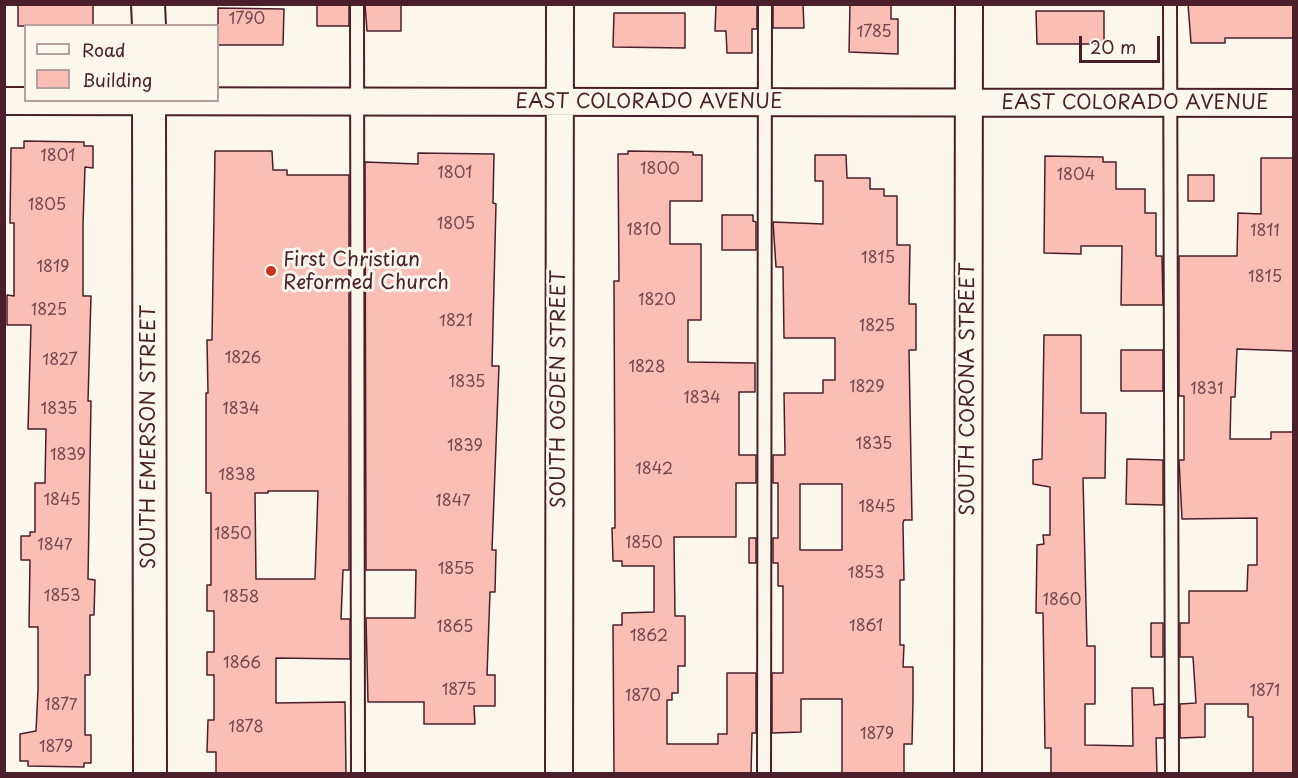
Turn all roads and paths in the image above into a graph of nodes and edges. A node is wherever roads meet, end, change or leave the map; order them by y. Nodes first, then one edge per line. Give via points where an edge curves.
1 (148, 4) edge
2 (357, 4) edge
3 (560, 4) edge
4 (765, 4) edge
5 (969, 4) edge
6 (1170, 4) edge
7 (148, 24) edge
8 (4, 101) edge
9 (24, 101) edge
10 (219, 101) edge
11 (149, 102) edge
12 (356, 102) junction
13 (559, 102) junction
14 (764, 102) junction
15 (968, 103) junction
16 (1170, 103) junction
17 (1293, 103) edge
18 (150, 774) edge
19 (358, 774) edge
20 (559, 774) edge
21 (764, 774) edge
22 (968, 774) edge
23 (1172, 774) edge

1 - 7 street
2 - 12 lane
3 - 13 street, SOUTH OGDEN STREET
4 - 14 lane
5 - 15 street, SOUTH CORONA STREET
6 - 16 lane
8 - 9 street, EAST COLORADO AVENUE
10 - 12 street, EAST COLORADO AVENUE
11 - 18 street, SOUTH EMERSON STREET
12 - 13 street, EAST COLORADO AVENUE
12 - 19 lane
13 - 14 street, EAST COLORADO AVENUE
13 - 20 street, SOUTH OGDEN STREET
14 - 15 street, EAST COLORADO AVENUE
14 - 21 lane
15 - 16 street, EAST COLORADO AVENUE
15 - 22 street, SOUTH CORONA STREET
16 - 17 street, EAST COLORADO AVENUE
16 - 23 lane

